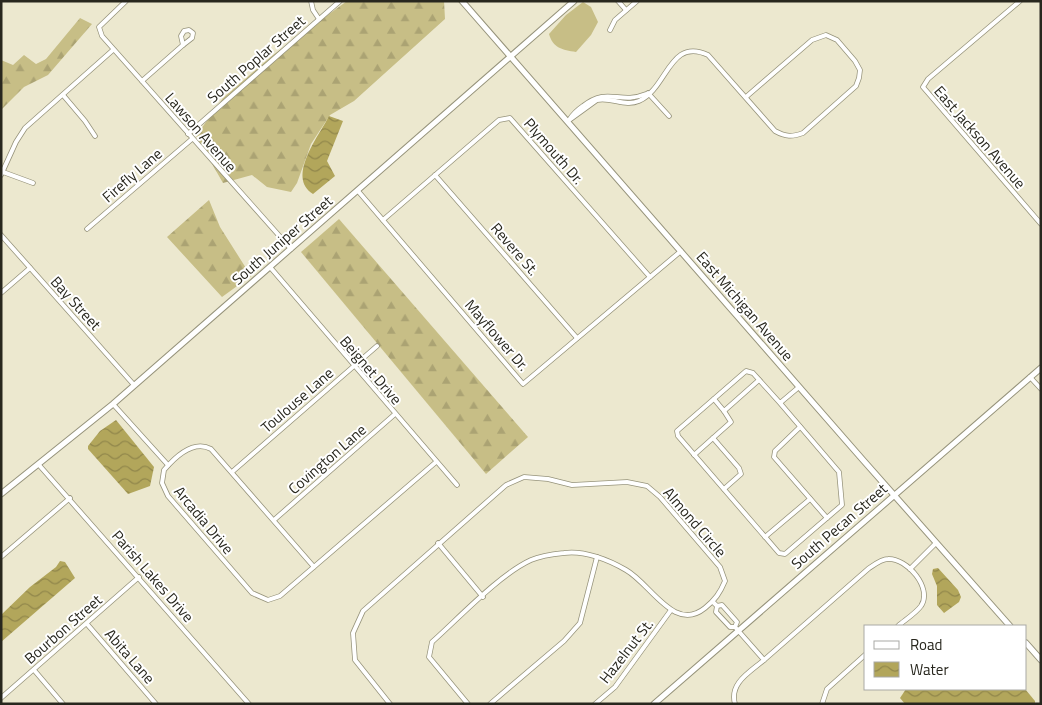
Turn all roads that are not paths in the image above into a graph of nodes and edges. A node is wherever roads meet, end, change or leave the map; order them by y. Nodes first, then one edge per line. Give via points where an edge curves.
1 (126, 1) edge
2 (311, 1) edge
3 (340, 1) edge
4 (462, 1) edge
5 (574, 1) edge
6 (618, 1) edge
7 (636, 1) edge
8 (1020, 1) edge
9 (626, 10) junction
10 (319, 19) junction
11 (610, 30) dead end
12 (183, 45) dead end
13 (113, 50) junction
14 (512, 56) junction
15 (142, 81) junction
16 (648, 93) junction
17 (63, 95) junction
18 (746, 96) junction
19 (669, 116) dead end
20 (568, 121) junction
21 (188, 134) junction
22 (95, 136) dead end
23 (192, 138) junction
24 (2, 173) edge
25 (435, 175) junction
26 (33, 183) dead end
27 (358, 191) junction
28 (383, 220) junction
29 (1041, 224) edge
30 (87, 229) dead end
31 (1, 235) edge
32 (291, 249) junction
33 (681, 251) junction
34 (270, 267) junction
35 (30, 268) junction
36 (650, 277) junction
37 (1, 293) edge
38 (577, 338) junction
39 (377, 346) dead end
40 (353, 366) junction
41 (1041, 368) edge
42 (1030, 377) junction
43 (759, 380) junction
44 (134, 386) junction
45 (799, 387) junction
46 (1041, 389) edge
47 (714, 399) junction
48 (780, 403) junction
49 (113, 404) junction
50 (724, 410) junction
51 (395, 414) junction
52 (800, 427) junction
53 (713, 438) junction
54 (694, 455) junction
55 (436, 462) junction
56 (39, 465) junction
57 (168, 465) junction
58 (232, 472) junction
59 (457, 486) dead end
60 (724, 489) junction
61 (1, 494) edge
62 (894, 496) junction
63 (70, 498) junction
64 (810, 499) junction
65 (827, 518) junction
66 (274, 520) junction
67 (765, 537) junction
68 (438, 543) junction
69 (936, 543) junction
70 (1, 557) edge
71 (597, 557) junction
72 (314, 567) junction
73 (910, 569) junction
74 (139, 577) junction
75 (483, 597) junction
76 (713, 602) junction
77 (717, 606) junction
78 (670, 610) junction
79 (87, 624) junction
80 (899, 625) edge
81 (1009, 625) edge
82 (737, 628) junction
83 (1027, 645) edge
84 (864, 656) edge
85 (764, 660) junction
86 (1041, 660) edge
87 (34, 670) junction
88 (1, 698) edge
89 (63, 704) edge
90 (156, 704) edge
91 (249, 704) edge
92 (390, 704) edge
93 (468, 704) edge
94 (490, 704) edge
95 (595, 704) edge
96 (654, 704) edge
97 (735, 704) edge
98 (822, 704) edge

1 - 13 street, Lawson Avenue via 99,27
2 - 10 street
3 - 10 street, South Poplar Street
4 - 14 street, East Michigan Avenue
5 - 14 street, South Juniper Street
6 - 9 street
7 - 9 street
8 - 29 street, East Jackson Avenue via 928,79 923,87
9 - 11 street
10 - 21 street, South Poplar Street
12 - 15 street
13 - 15 street, Lawson Avenue
13 - 17 street
14 - 20 street, East Michigan Avenue
14 - 27 street, South Juniper Street
15 - 21 street, Lawson Avenue
16 - 18 street via 680,54 699,51 708,55
16 - 19 street
16 - 20 street via 642,100 630,103 598,100
17 - 22 street
17 - 24 street via 21,132
18 - 18 street via 776,131 788,137 795,136 803,134 856,86 860,70 837,40 826,35 812,40
20 - 33 street, East Michigan Avenue
21 - 23 street, Lawson Avenue
23 - 30 street, Firefly Lane
23 - 32 street, Lawson Avenue
24 - 26 street
25 - 28 street, Plymouth Dr.
25 - 36 street, Plymouth Dr. via 499,120 510,118
25 - 38 street, Revere St.
27 - 28 street, Mayflower Dr.
27 - 32 street, South Juniper Street
28 - 38 street, Mayflower Dr. via 523,384
31 - 35 street, Bay Street
32 - 34 street, South Juniper Street
33 - 36 street, Mayflower Dr.
33 - 45 street, East Michigan Avenue
34 - 40 street, Beignet Drive
34 - 44 street, South Juniper Street
35 - 37 street
35 - 44 street, Bay Street
36 - 38 street, Mayflower Dr.
39 - 40 street, Toulouse Lane
40 - 51 street, Beignet Drive
40 - 58 street, Toulouse Lane
41 - 42 street, South Pecan Street
42 - 46 street
42 - 62 street, South Pecan Street
43 - 47 street via 746,371
43 - 48 street
43 - 50 street
44 - 49 street, South Juniper Street
45 - 48 street
45 - 62 street, East Michigan Avenue
47 - 50 street
47 - 54 street via 677,431
48 - 52 street
49 - 56 street, South Juniper Street
49 - 57 street
50 - 53 street via 731,422
51 - 55 street, Beignet Drive
51 - 66 street, Covington Lane
52 - 64 street via 775,451 774,457
52 - 65 street via 839,472 842,505
53 - 54 street
53 - 60 street via 741,474
54 - 60 street
55 - 59 street, Beignet Drive
55 - 72 street, Arcadia Drive
56 - 61 street, South Juniper Street
56 - 63 street, Parish Lakes Drive
57 - 58 street via 185,451 201,446 215,452
57 - 72 street, Arcadia Drive via 162,483 168,496 257,597 268,600 280,596
58 - 66 street
60 - 67 street
62 - 69 street, East Michigan Avenue
62 - 82 street, South Pecan Street
63 - 70 street
63 - 74 street, Parish Lakes Drive
64 - 65 street
64 - 67 street
65 - 67 street via 785,554 779,553
66 - 72 street
68 - 75 street
68 - 76 street, Almond Circle via 506,485 524,477 572,485 627,482 647,486 720,567 725,581
68 - 92 street, Almond Circle via 363,610 353,633 355,660
69 - 73 street
69 - 81 street, East Michigan Avenue
71 - 75 street via 567,552 532,560 502,579
71 - 78 street via 627,570
71 - 94 street via 580,623 564,641
73 - 80 street via 922,588 924,598 921,606
73 - 85 street via 896,559 878,562
74 - 79 street, Bourbon Street
74 - 91 street, Parish Lakes Drive
75 - 93 street via 432,642 429,657
76 - 77 street
76 - 78 street, Almond Circle via 699,613 688,616
77 - 82 street via 716,612 730,627
77 - 82 street via 722,605 737,622
78 - 95 street, Hazelnut St. via 615,687
79 - 87 street, Bourbon Street
79 - 90 street, Abita Lane
82 - 85 street
82 - 96 street, South Pecan Street
83 - 86 street
84 - 98 street via 826,689
85 - 97 street via 734,688
87 - 88 street, Bourbon Street
87 - 89 street

